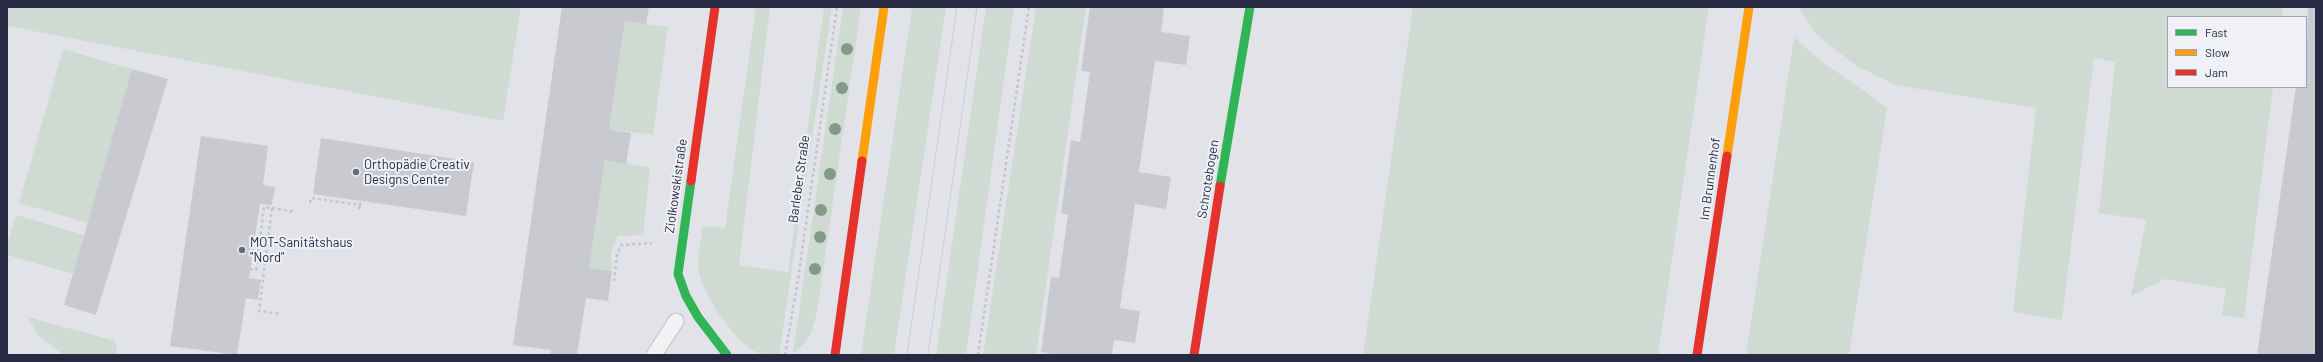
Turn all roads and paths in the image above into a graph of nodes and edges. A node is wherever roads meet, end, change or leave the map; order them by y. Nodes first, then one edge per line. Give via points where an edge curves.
1 (715, 7) edge
2 (837, 7) edge
3 (884, 7) edge
4 (1029, 7) edge
5 (1250, 7) edge
6 (1748, 7) edge
7 (360, 200) dead end
8 (310, 203) dead end
9 (360, 205) junction
10 (272, 208) junction
11 (359, 209) dead end
12 (295, 212) dead end
13 (653, 243) dead end
14 (250, 269) dead end
15 (614, 281) dead end
16 (281, 314) dead end
17 (676, 321) dead end
18 (654, 355) edge
19 (727, 355) edge
20 (785, 355) edge
21 (834, 355) edge
22 (978, 355) edge
23 (1194, 355) edge
24 (1697, 355) edge

1 - 19 street, Ziolkowskistraße via 678,274 685,294 697,315
2 - 20 path, Barleber Straße
3 - 21 street
4 - 22 path
5 - 23 street, Schrotebogen
6 - 24 street, Im Brunnenhof
7 - 9 path
8 - 9 path via 311,198
9 - 11 path
10 - 12 path
10 - 14 path via 264,207 256,270
10 - 16 path via 259,311
13 - 15 path via 622,245
17 - 18 lane

